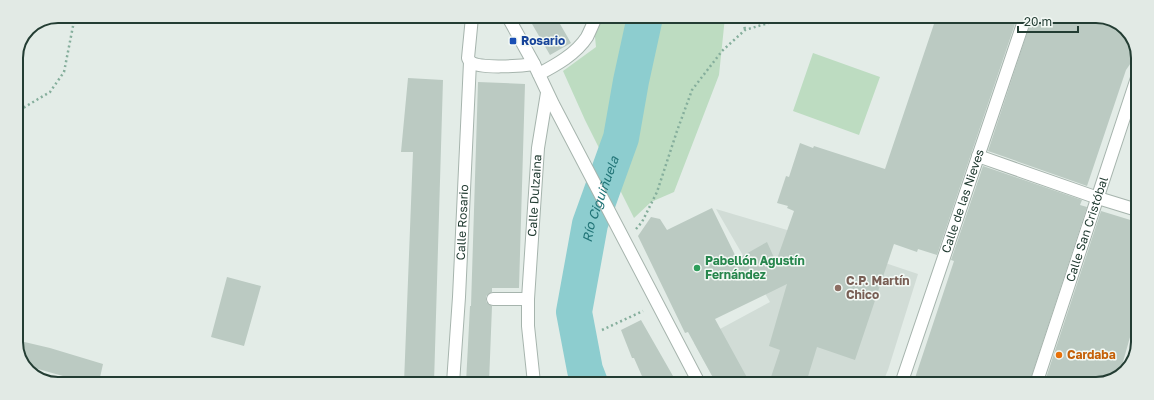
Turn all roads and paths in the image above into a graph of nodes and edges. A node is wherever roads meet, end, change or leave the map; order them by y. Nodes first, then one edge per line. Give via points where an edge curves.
1 (74, 23) edge
2 (471, 23) edge
3 (511, 23) edge
4 (593, 23) edge
5 (744, 23) edge
6 (768, 23) edge
7 (1023, 23) edge
8 (745, 30) junction
9 (470, 62) junction
10 (536, 69) junction
11 (547, 93) junction
12 (1131, 97) edge
13 (23, 108) edge
14 (978, 156) junction
15 (1098, 198) junction
16 (1131, 208) edge
17 (625, 241) junction
18 (493, 299) dead end
19 (528, 299) junction
20 (658, 304) junction
21 (602, 330) dead end
22 (453, 377) edge
23 (533, 377) edge
24 (696, 377) edge
25 (903, 377) edge
26 (1038, 377) edge

1 - 13 path via 64,72 50,92
2 - 9 street, Calle Rosario via 468,58
3 - 10 street
4 - 10 street via 586,38 571,54 554,66
5 - 8 path
6 - 8 path
7 - 14 street, Calle de las Nieves
8 - 17 path via 722,50 692,90 657,192 642,222
9 - 10 street via 475,65
9 - 22 street, Calle Rosario
10 - 11 street
11 - 17 street
11 - 19 street, Calle Dulzaina via 538,148
12 - 15 street, Calle San Cristóbal
14 - 15 street
14 - 25 street, Calle de las Nieves
15 - 16 street
15 - 26 street, Calle San Cristóbal
17 - 20 street
18 - 19 street
19 - 23 street, Calle Dulzaina
20 - 21 path
20 - 24 street

